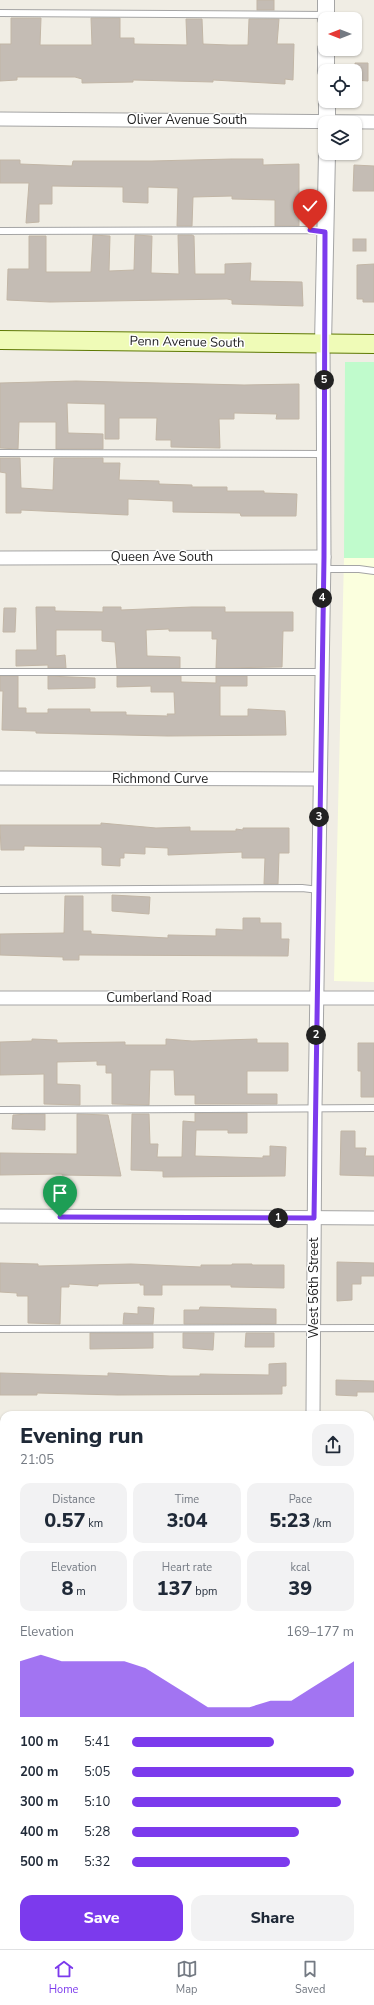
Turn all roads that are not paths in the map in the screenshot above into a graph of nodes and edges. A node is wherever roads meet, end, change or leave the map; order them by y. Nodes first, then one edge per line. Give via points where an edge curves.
1 (326, 11) edge
2 (0, 14) edge
3 (0, 119) edge
4 (318, 122) edge
5 (362, 122) edge
6 (374, 122) edge
7 (327, 160) edge
8 (0, 231) edge
9 (325, 232) junction
10 (0, 340) edge
11 (323, 344) junction
12 (374, 344) edge
13 (0, 453) edge
14 (324, 454) junction
15 (0, 558) edge
16 (323, 563) junction
17 (374, 571) edge
18 (0, 672) edge
19 (321, 672) junction
20 (0, 778) edge
21 (320, 779) junction
22 (0, 890) edge
23 (318, 890) junction
24 (0, 998) edge
25 (317, 998) junction
26 (374, 998) edge
27 (315, 1108) junction
28 (374, 1108) edge
29 (0, 1110) edge
30 (0, 1216) edge
31 (314, 1218) junction
32 (374, 1218) edge
33 (314, 1328) junction
34 (374, 1328) edge
35 (0, 1329) edge
36 (313, 1411) edge

1 - 2 lane
3 - 4 street, Oliver Avenue South
5 - 6 street, Oliver Avenue South
7 - 9 street, West 56th Street
8 - 9 lane
9 - 11 street, West 56th Street
10 - 11 main road, Penn Avenue South
11 - 12 main road, Penn Avenue South
11 - 14 street, West 56th Street
13 - 14 lane
14 - 16 street, West 56th Street
15 - 16 street, Queen Ave South
16 - 17 lane
16 - 19 street, West 56th Street
18 - 19 lane
19 - 21 street, West 56th Street
20 - 21 street, Richmond Curve
21 - 23 street, West 56th Street
22 - 23 lane
23 - 25 street, West 56th Street
24 - 25 street, Cumberland Road
25 - 26 street, Cumberland Road
25 - 27 street, West 56th Street
27 - 28 lane
27 - 29 lane
27 - 31 street, West 56th Street
30 - 31 street
31 - 32 street
31 - 33 street, West 56th Street
33 - 34 lane
33 - 35 lane
33 - 36 street, West 56th Street

